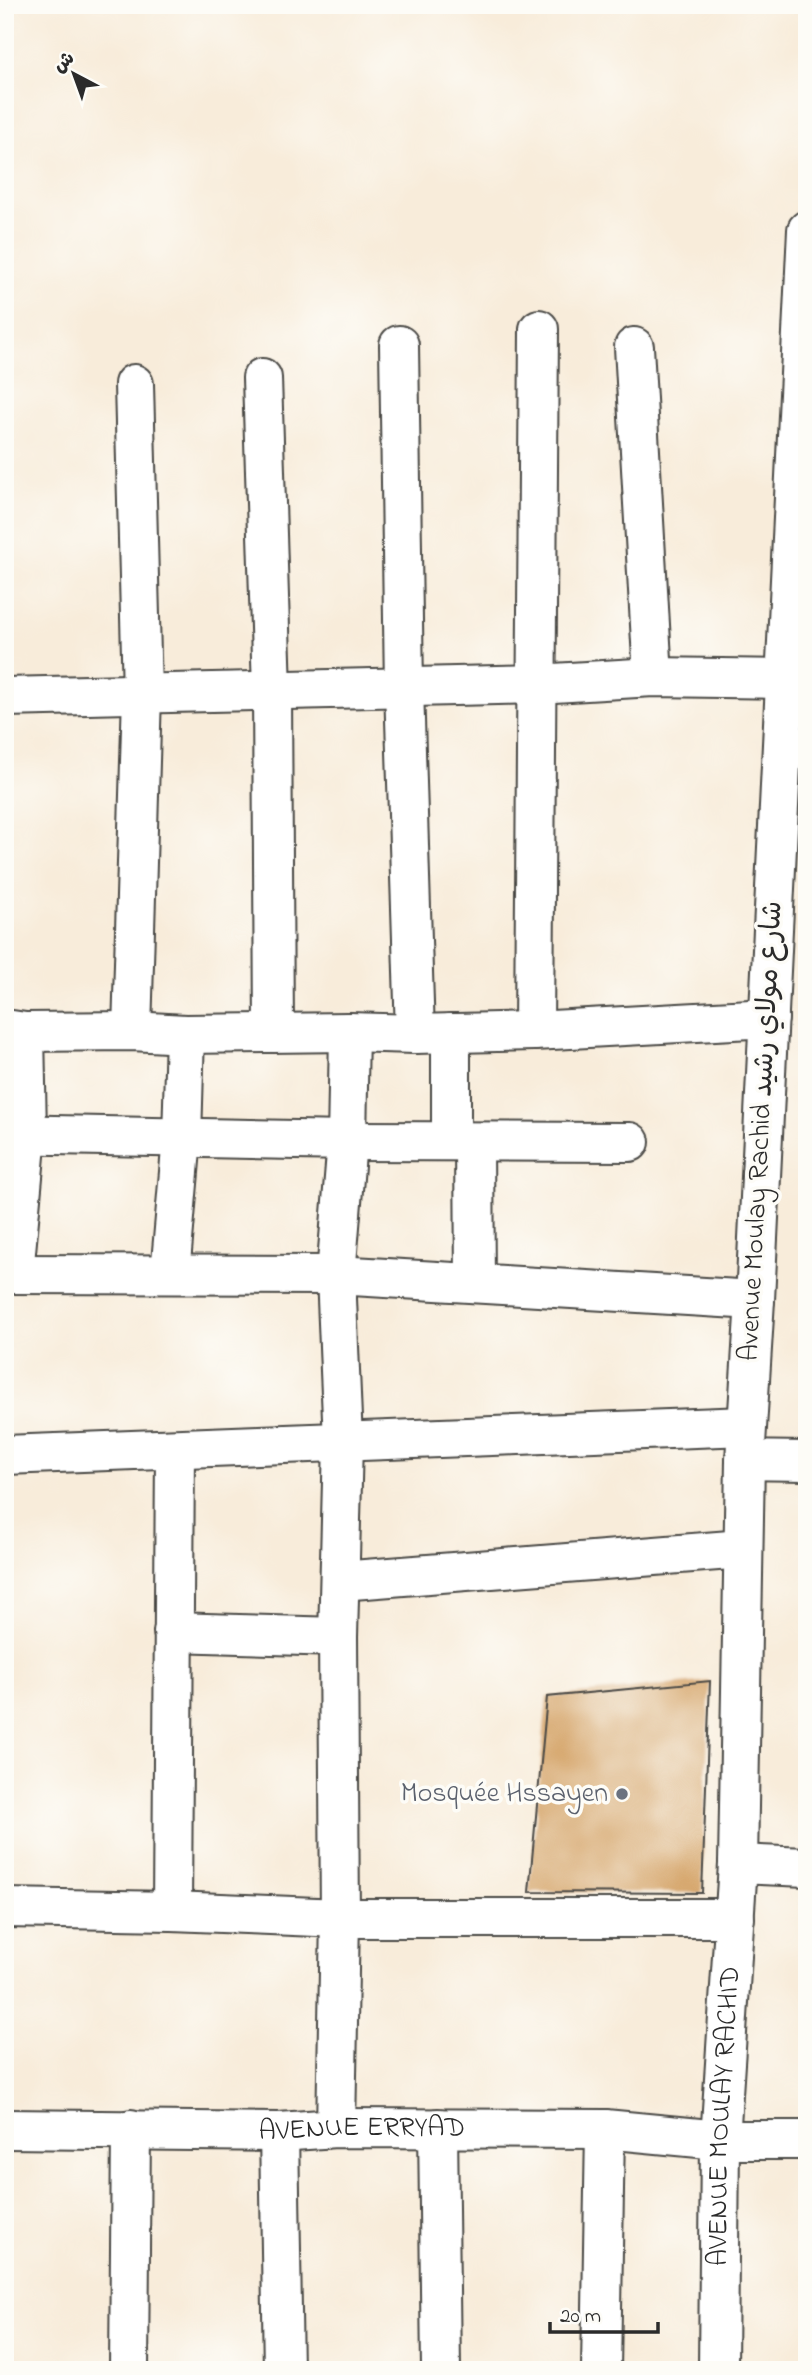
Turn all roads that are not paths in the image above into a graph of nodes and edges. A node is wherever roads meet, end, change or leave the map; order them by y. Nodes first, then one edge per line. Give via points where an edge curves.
1 (807, 230) edge
2 (539, 329) dead end
3 (399, 345) dead end
4 (634, 348) dead end
5 (262, 378) dead end
6 (134, 384) dead end
7 (653, 677) junction
8 (784, 679) junction
9 (537, 684) junction
10 (404, 688) junction
11 (272, 691) junction
12 (142, 694) junction
13 (5, 697) edge
14 (769, 1018) junction
15 (15, 1030) edge
16 (132, 1031) junction
17 (349, 1031) junction
18 (534, 1031) junction
19 (274, 1033) junction
20 (433, 1033) junction
21 (185, 1034) junction
22 (16, 1134) edge
23 (182, 1138) junction
24 (347, 1141) junction
25 (463, 1142) junction
26 (630, 1142) dead end
27 (10, 1273) edge
28 (170, 1274) junction
29 (336, 1275) junction
30 (475, 1283) junction
31 (755, 1300) junction
32 (342, 1442) junction
33 (746, 1443) junction
34 (175, 1449) junction
35 (5, 1455) edge
36 (807, 1461) edge
37 (743, 1549) junction
38 (340, 1580) junction
39 (173, 1632) junction
40 (338, 1637) junction
41 (738, 1864) junction
42 (807, 1867) edge
43 (5, 1908) edge
44 (172, 1911) junction
45 (340, 1918) junction
46 (735, 1918) junction
47 (336, 2128) junction
48 (438, 2128) junction
49 (5, 2129) edge
50 (131, 2129) junction
51 (605, 2129) junction
52 (279, 2132) junction
53 (720, 2140) junction
54 (807, 2140) edge
55 (129, 2370) edge
56 (283, 2370) edge
57 (441, 2370) edge
58 (601, 2370) edge
59 (718, 2370) edge

1 - 8 street, Avenue Moulay Rachid شارع مولاي رشيد
2 - 9 street
3 - 10 street
4 - 7 street
5 - 11 street
6 - 12 street
7 - 8 street
7 - 9 street
8 - 14 street, Avenue Moulay Rachid شارع مولاي رشيد
9 - 10 street
9 - 18 street
10 - 11 street
10 - 20 street
11 - 12 street
11 - 19 street
12 - 13 street
12 - 16 street
14 - 18 street
14 - 31 street, Avenue Moulay Rachid شارع مولاي رشيد
15 - 16 street
15 - 22 street
16 - 21 street
17 - 19 street
17 - 20 street
17 - 24 street
18 - 20 street
19 - 21 street
20 - 25 street
21 - 23 street
22 - 23 street
22 - 27 street
23 - 24 street
23 - 28 street
24 - 25 street
24 - 29 street
25 - 26 street
25 - 30 street
27 - 28 street
28 - 29 street
29 - 30 street
29 - 32 street
30 - 31 street
31 - 33 street, Avenue Moulay Rachid شارع مولاي رشيد
32 - 33 street
32 - 34 street
32 - 38 street
33 - 36 street
33 - 37 street, Avenue Moulay Rachid شارع مولاي رشيد
34 - 35 street
34 - 39 street
37 - 38 street
37 - 41 street, Avenue Moulay Rachid شارع مولاي رشيد
38 - 40 street
39 - 40 street
39 - 44 street
40 - 45 street
41 - 42 street
41 - 46 street, AVENUE MOULAY RACHID
43 - 44 street
44 - 45 street
45 - 46 street
45 - 47 street
46 - 53 street, AVENUE MOULAY RACHID
47 - 48 street, AVENUE ERRYAD
47 - 52 street, AVENUE ERRYAD
48 - 51 street, AVENUE ERRYAD
48 - 57 street
49 - 50 street, AVENUE ERRYAD
50 - 52 street, AVENUE ERRYAD
50 - 55 street
51 - 53 street, AVENUE ERRYAD
51 - 58 street
52 - 56 street
53 - 54 street, AVENUE ERRYAD
53 - 59 street, AVENUE MOULAY RACHID

